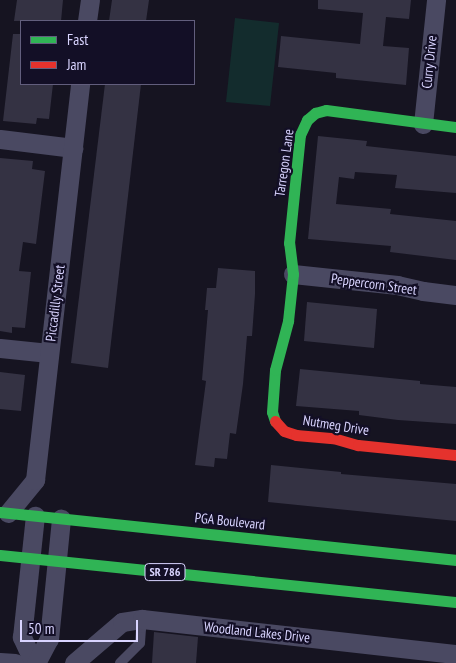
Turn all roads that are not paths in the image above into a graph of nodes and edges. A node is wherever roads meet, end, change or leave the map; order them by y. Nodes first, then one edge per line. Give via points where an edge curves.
1 (90, 0) edge
2 (436, 0) edge
3 (87, 20) edge
4 (80, 85) edge
5 (423, 124) junction
6 (456, 127) edge
7 (0, 139) edge
8 (73, 148) junction
9 (293, 274) junction
10 (456, 295) edge
11 (0, 348) edge
12 (49, 354) junction
13 (456, 455) edge
14 (4, 513) edge
15 (35, 516) junction
16 (61, 519) junction
17 (0, 555) edge
18 (30, 558) junction
19 (456, 560) edge
20 (57, 561) junction
21 (456, 602) edge
22 (139, 620) junction
23 (456, 654) edge
24 (82, 661) edge
25 (0, 662) edge
26 (15, 663) edge
27 (35, 663) edge
28 (120, 663) edge

1 - 3 street
2 - 5 street, Curry Drive
4 - 8 street, Piccadilly Street
5 - 6 main road, Tarregon Lane
5 - 9 main road, Tarregon Lane via 326,110 306,120 300,135 289,243
7 - 8 street
8 - 12 street, Piccadilly Street
9 - 10 street, Peppercorn Street
9 - 13 main road, Nutmeg Drive via 288,321 275,370 272,412 276,423 284,431 296,434 333,438 358,445
11 - 12 street
12 - 14 street, Piccadilly Street via 35,480
14 - 15 main road, PGA Boulevard
15 - 16 main road, PGA Boulevard
15 - 18 street
16 - 19 main road, PGA Boulevard
16 - 20 street
17 - 18 main road, SR 786
18 - 20 main road, SR 786
18 - 27 street via 22,637
20 - 21 main road, SR 786
20 - 27 street via 49,639
22 - 23 street, Woodland Lakes Drive
22 - 24 street, Woodland Lakes Drive via 122,622
22 - 28 lane via 140,643
25 - 26 street

